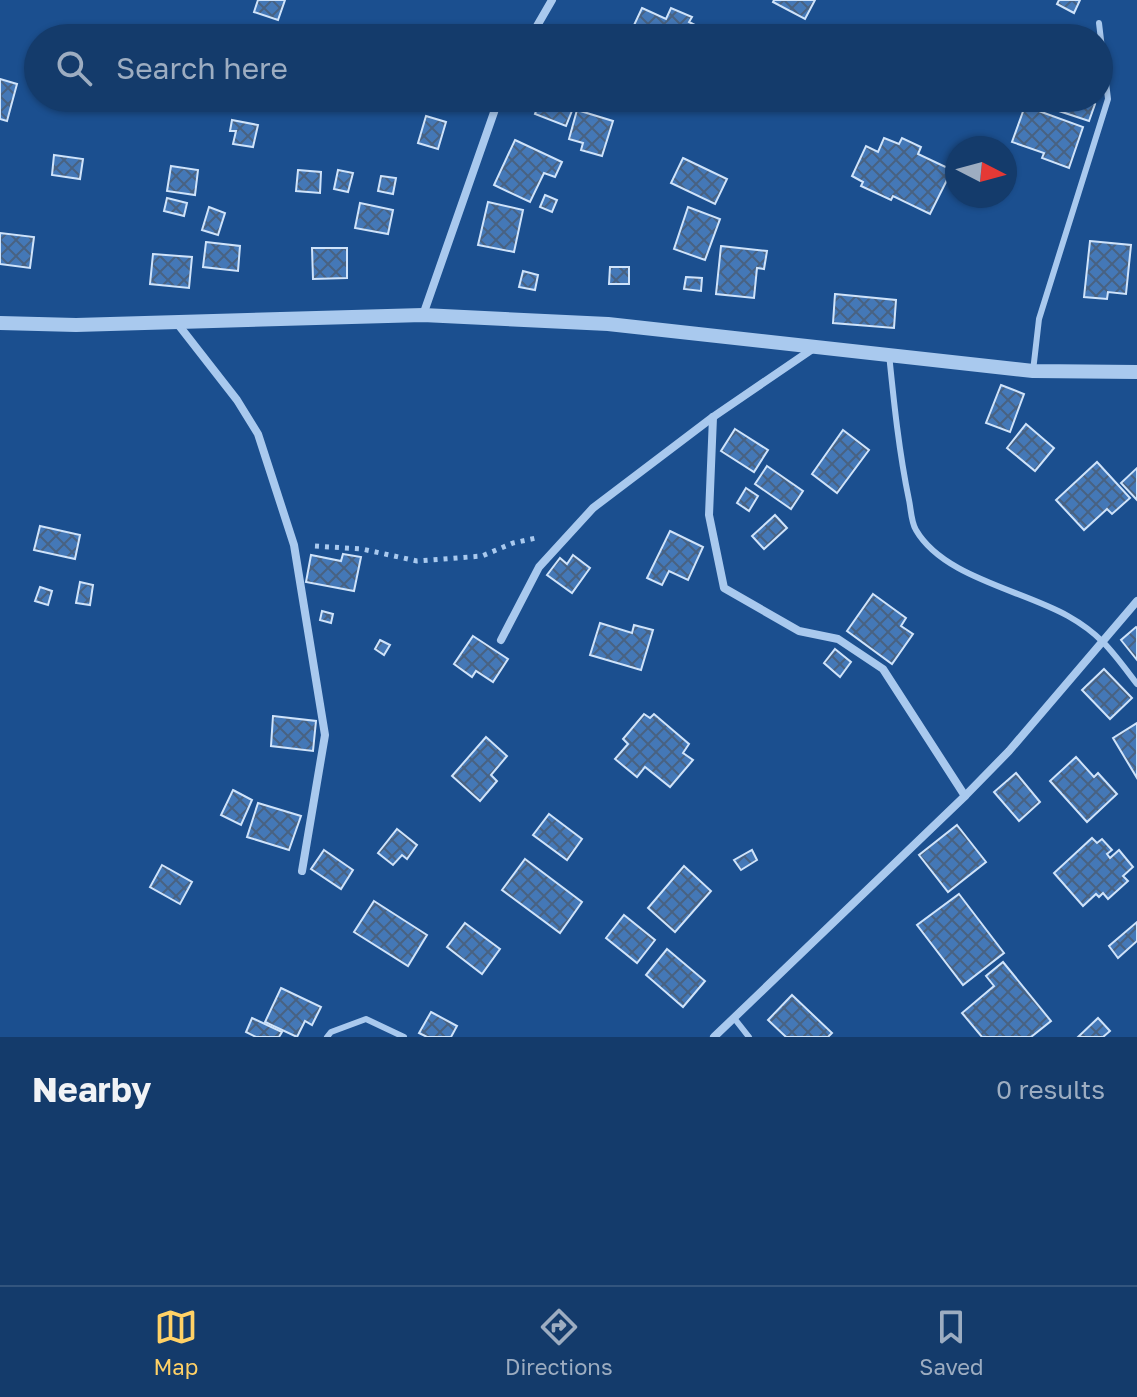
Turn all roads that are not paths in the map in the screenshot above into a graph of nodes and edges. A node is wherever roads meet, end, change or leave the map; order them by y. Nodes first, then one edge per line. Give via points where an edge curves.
1 (552, 0) edge
2 (538, 24) edge
3 (494, 112) edge
4 (1104, 112) edge
5 (423, 315) junction
6 (176, 322) junction
7 (0, 323) edge
8 (818, 346) junction
9 (889, 354) junction
10 (1033, 371) junction
11 (1137, 372) edge
12 (713, 417) junction
13 (1137, 601) edge
14 (1103, 639) junction
15 (501, 640) dead end
16 (1137, 684) edge
17 (965, 796) junction
18 (302, 871) dead end
19 (734, 1018) junction
20 (327, 1037) edge
21 (404, 1037) edge
22 (714, 1037) edge
23 (749, 1037) edge

1 - 2 street
3 - 5 street
4 - 10 lane via 1039,319
5 - 6 street
5 - 8 street via 608,324
6 - 7 street
6 - 18 street via 258,434 294,545 325,735
8 - 9 street
8 - 12 street
9 - 10 street
9 - 14 lane via 896,430 915,528 938,556 1069,617
10 - 11 street
12 - 15 street via 593,508 571,531 539,567
12 - 17 street via 709,515 724,588 799,631 838,639 883,669
13 - 14 street
14 - 16 lane
14 - 17 street
17 - 19 street
19 - 22 street
19 - 23 lane
20 - 21 lane via 366,1019

